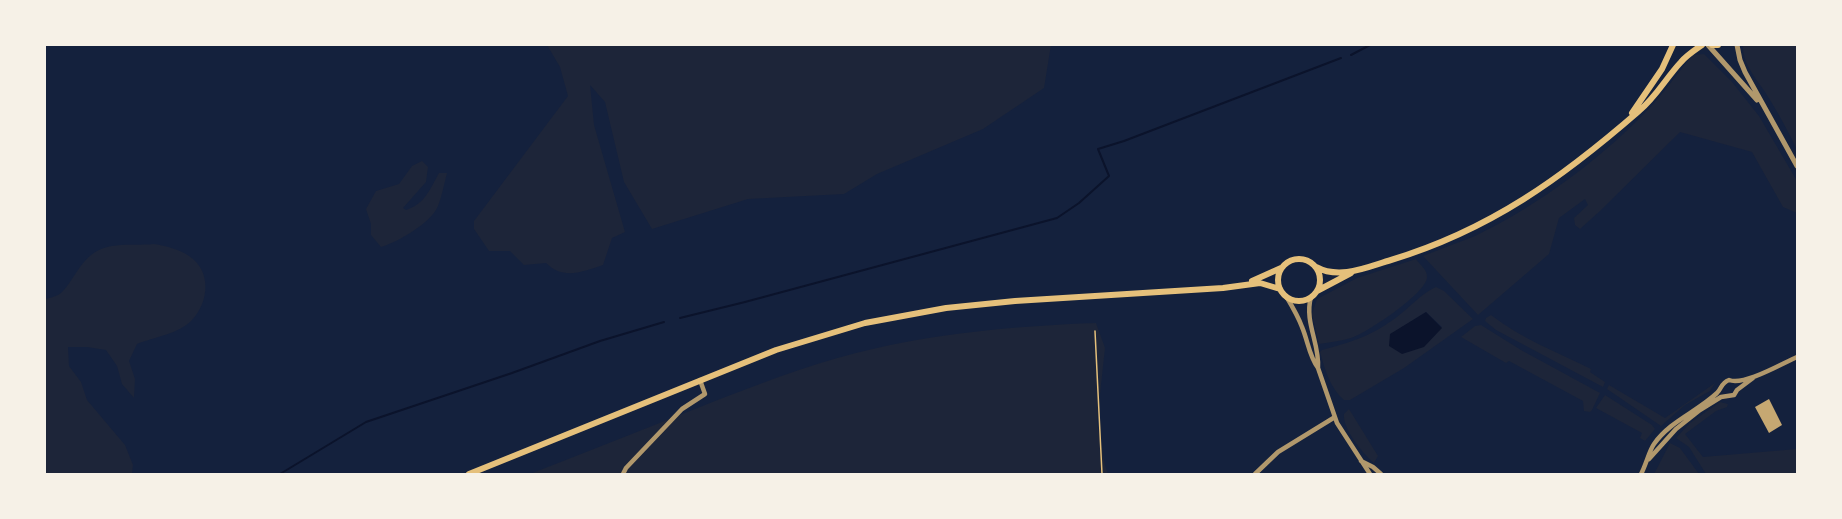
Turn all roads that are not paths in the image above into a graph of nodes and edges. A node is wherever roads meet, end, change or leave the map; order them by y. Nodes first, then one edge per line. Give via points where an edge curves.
1 (1673, 45) edge
2 (1702, 45) edge
3 (1710, 45) edge
4 (1718, 45) edge
5 (1737, 45) edge
6 (1762, 106) junction
7 (1626, 120) junction
8 (1797, 166) edge
9 (1316, 267) junction
10 (1281, 268) junction
11 (1357, 270) junction
12 (1248, 283) junction
13 (1280, 289) junction
14 (1316, 291) junction
15 (1286, 296) junction
16 (1311, 297) junction
17 (1797, 357) edge
18 (1318, 368) junction
19 (1758, 375) junction
20 (699, 380) junction
21 (1734, 382) junction
22 (1721, 387) junction
23 (1737, 390) junction
24 (1725, 395) junction
25 (1335, 417) junction
26 (1649, 459) junction
27 (1361, 461) junction
28 (469, 474) edge
29 (623, 474) edge
30 (1255, 474) edge
31 (1370, 474) edge
32 (1381, 474) edge
33 (1641, 474) edge

1 - 7 main road via 1662,69
2 - 7 main road via 1680,62 1648,102
3 - 4 main road
3 - 6 street
5 - 6 street
6 - 8 street
7 - 11 main road via 1598,147 1517,205 1443,242
9 - 10 main road via 1298,258
9 - 11 main road via 1329,273
9 - 14 main road via 1320,277
10 - 12 main road
10 - 13 main road
11 - 14 main road
12 - 13 main road via 1266,283
12 - 20 main road via 919,312 808,339
13 - 15 main road
14 - 16 main road
15 - 16 main road via 1298,301
15 - 18 street
16 - 18 street via 1309,316
17 - 19 street
18 - 25 street
19 - 21 street
19 - 23 street
20 - 28 main road
20 - 29 street via 705,394 682,409
21 - 22 street via 1726,381
21 - 23 street
22 - 24 street
22 - 26 street via 1663,433
23 - 24 street via 1732,396
24 - 26 street via 1676,429
25 - 27 street
25 - 30 street via 1278,452
26 - 33 street
27 - 31 street
27 - 32 street

